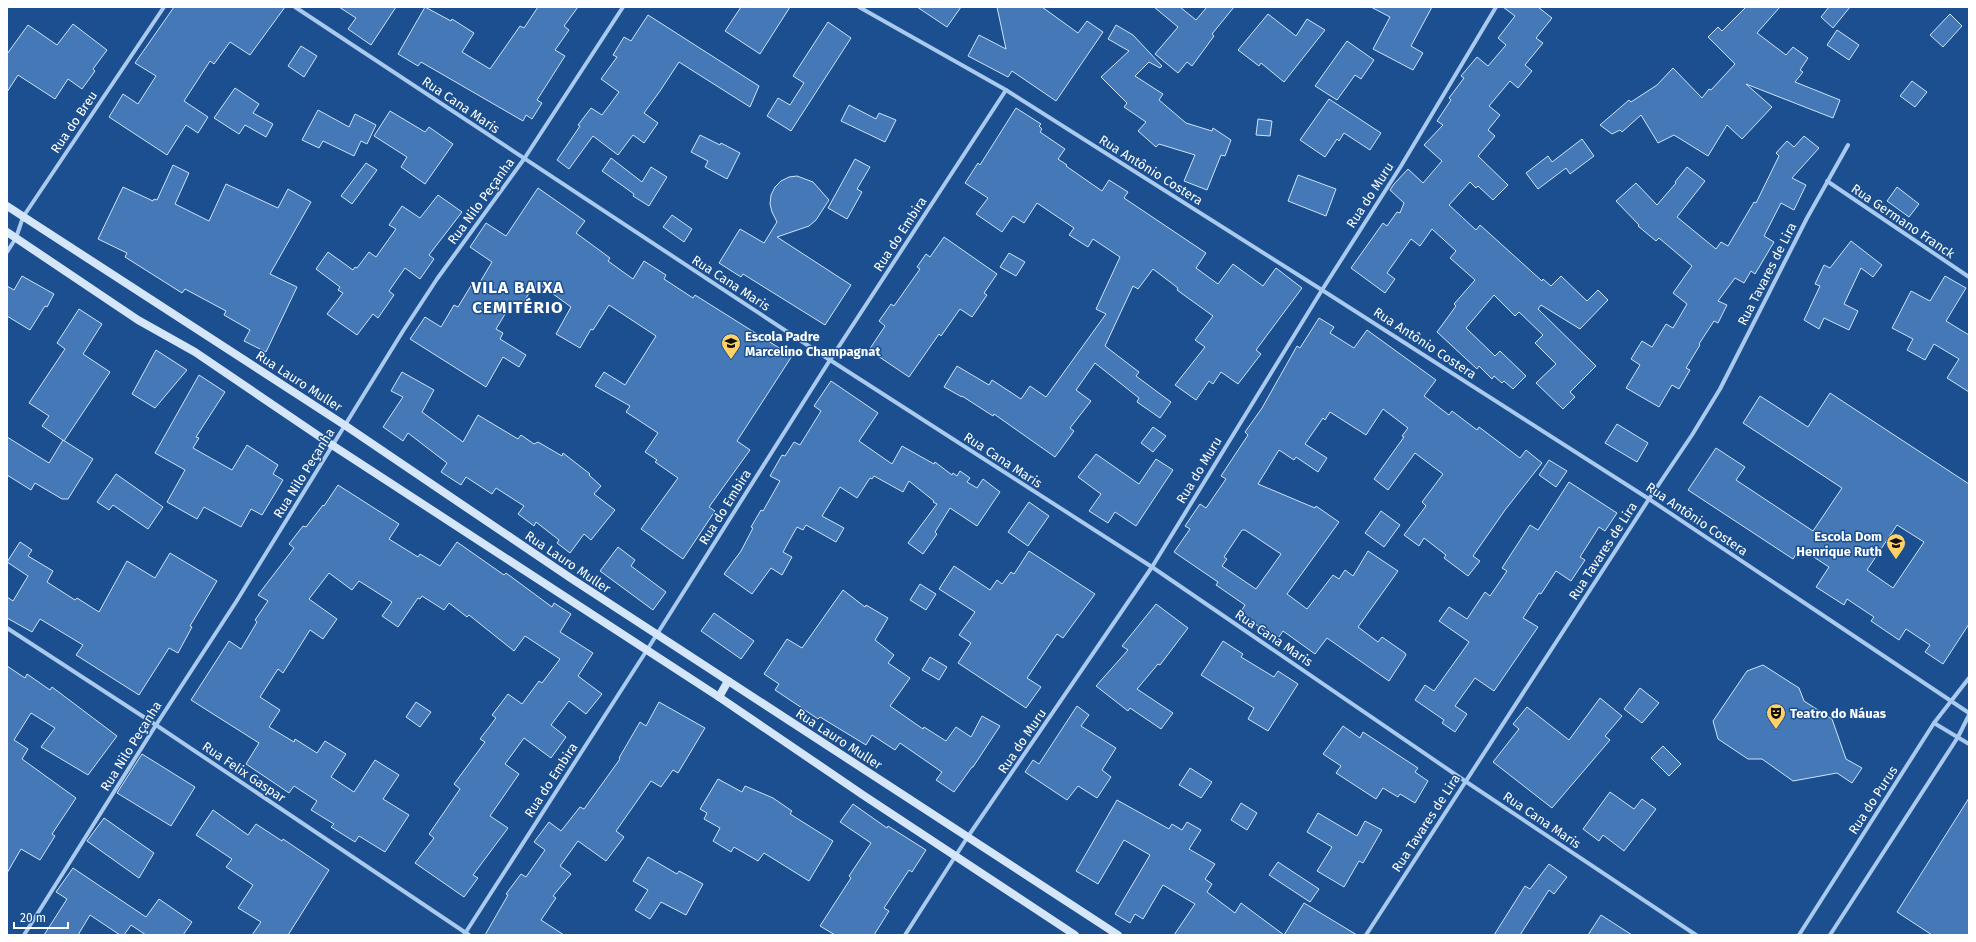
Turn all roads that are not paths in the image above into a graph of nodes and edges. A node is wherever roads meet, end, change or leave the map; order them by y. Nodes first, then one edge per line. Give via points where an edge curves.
1 (164, 7) edge
2 (295, 7) edge
3 (623, 7) edge
4 (859, 7) edge
5 (1496, 7) edge
6 (1006, 90) junction
7 (1848, 145) dead end
8 (524, 159) junction
9 (1827, 181) junction
10 (7, 206) edge
11 (23, 217) junction
12 (7, 232) edge
13 (16, 238) junction
14 (7, 252) edge
15 (1969, 277) edge
16 (1322, 290) junction
17 (830, 360) junction
18 (346, 426) junction
19 (332, 445) junction
20 (1649, 498) junction
21 (1152, 567) junction
22 (7, 628) edge
23 (656, 634) junction
24 (647, 650) junction
25 (1969, 678) edge
26 (728, 681) junction
27 (718, 697) junction
28 (1951, 701) junction
29 (1969, 714) edge
30 (1934, 722) junction
31 (156, 725) junction
32 (1958, 737) junction
33 (1969, 744) edge
34 (1465, 781) junction
35 (967, 838) junction
36 (957, 856) junction
37 (466, 934) edge
38 (24, 935) edge
39 (905, 935) edge
40 (1075, 935) edge
41 (1118, 935) edge
42 (1366, 935) edge
43 (1696, 935) edge
44 (1799, 935) edge
45 (1830, 935) edge

1 - 11 street, Rua do Breu
2 - 8 street, Rua Cana Maris
3 - 8 street, Rua Nilo Peçanha
4 - 6 street, Rua Antônio Costera
5 - 16 street, Rua do Muru via 1401,166
6 - 16 street, Rua Antônio Costera
6 - 17 street, Rua do Embira
7 - 9 street, Rua Tavares de Lira
8 - 17 street, Rua Cana Maris
8 - 18 street, Rua Nilo Peçanha via 424,298 360,398
9 - 15 street, Rua Germano Franck
9 - 20 street, Rua Tavares de Lira via 1720,389
10 - 11 street, Rua Lauro Muller
11 - 13 street, Rua do Breu
11 - 18 street, Rua Lauro Muller
12 - 13 street
13 - 14 street, Rua do Breu
13 - 19 street via 138,320 195,352
16 - 20 street, Rua Antônio Costera
16 - 21 street, Rua do Muru
17 - 21 street, Rua Cana Maris
17 - 23 street, Rua do Embira
18 - 19 street, Rua Nilo Peçanha
18 - 23 street, Rua Lauro Muller
19 - 24 street
19 - 31 street, Rua Nilo Peçanha via 236,602
20 - 28 street, Rua Antônio Costera
20 - 34 street, Rua Tavares de Lira
21 - 34 street, Rua Cana Maris
21 - 35 street, Rua do Muru
22 - 31 street, Rua Felix Gaspar
23 - 24 street, Rua do Embira
23 - 26 street, Rua Lauro Muller
24 - 27 street
24 - 37 street, Rua do Embira
25 - 28 street, Rua do Purus
26 - 27 street
26 - 35 street, Rua Lauro Muller
27 - 36 street via 863,796
28 - 29 street, Rua Antônio Costera
28 - 30 street, Rua do Purus
29 - 32 street
30 - 32 street
30 - 44 street, Rua do Purus
31 - 37 street, Rua Felix Gaspar
31 - 38 street, Rua Nilo Peçanha
32 - 33 street
32 - 45 street
34 - 42 street, Rua Tavares de Lira
34 - 43 street, Rua Cana Maris
35 - 36 street, Rua do Muru
35 - 41 street, Rua Lauro Muller
36 - 39 street, Rua do Muru
36 - 40 street

